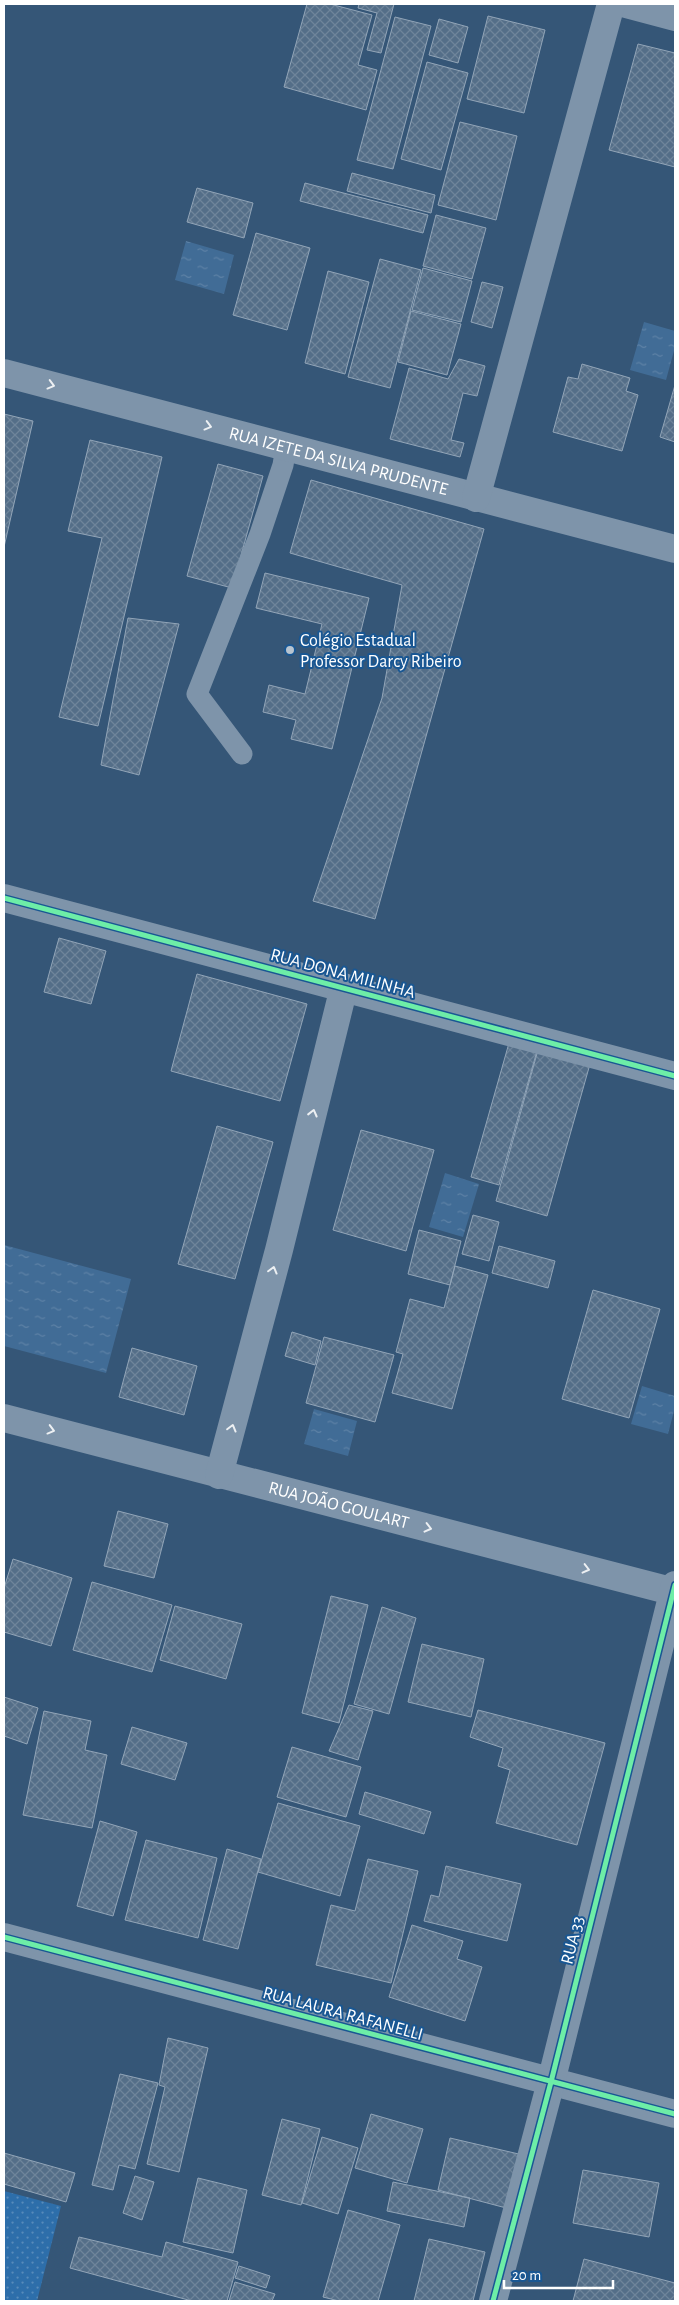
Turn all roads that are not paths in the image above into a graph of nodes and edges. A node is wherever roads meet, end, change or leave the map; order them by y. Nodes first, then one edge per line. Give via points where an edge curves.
1 (611, 4) edge
2 (626, 4) edge
3 (675, 17) edge
4 (4, 373) edge
5 (286, 447) junction
6 (476, 498) junction
7 (675, 549) edge
8 (242, 754) dead end
9 (4, 898) edge
10 (344, 987) junction
11 (675, 1076) edge
12 (4, 1418) edge
13 (219, 1475) junction
14 (675, 1589) edge
15 (4, 1937) edge
16 (551, 2082) junction
17 (675, 2114) edge
18 (493, 2301) edge

1 - 6 street
2 - 3 street
4 -> 5 street, RUA IZETE DA SILVA PRUDENTE
5 - 6 street, RUA IZETE DA SILVA PRUDENTE
5 - 8 lane via 260,534 197,694
6 - 7 street, RUA IZETE DA SILVA PRUDENTE
9 - 10 street, RUA DONA MILINHA
10 - 11 street, RUA DONA MILINHA
13 -> 10 street
12 -> 13 street, RUA JOÃO GOULART
13 -> 14 street, RUA JOÃO GOULART
14 - 16 street, RUA 33
15 - 16 street, RUA LAURA RAFANELLI
16 - 17 street, RUA LAURA RAFANELLI
16 - 18 street, RUA 33

